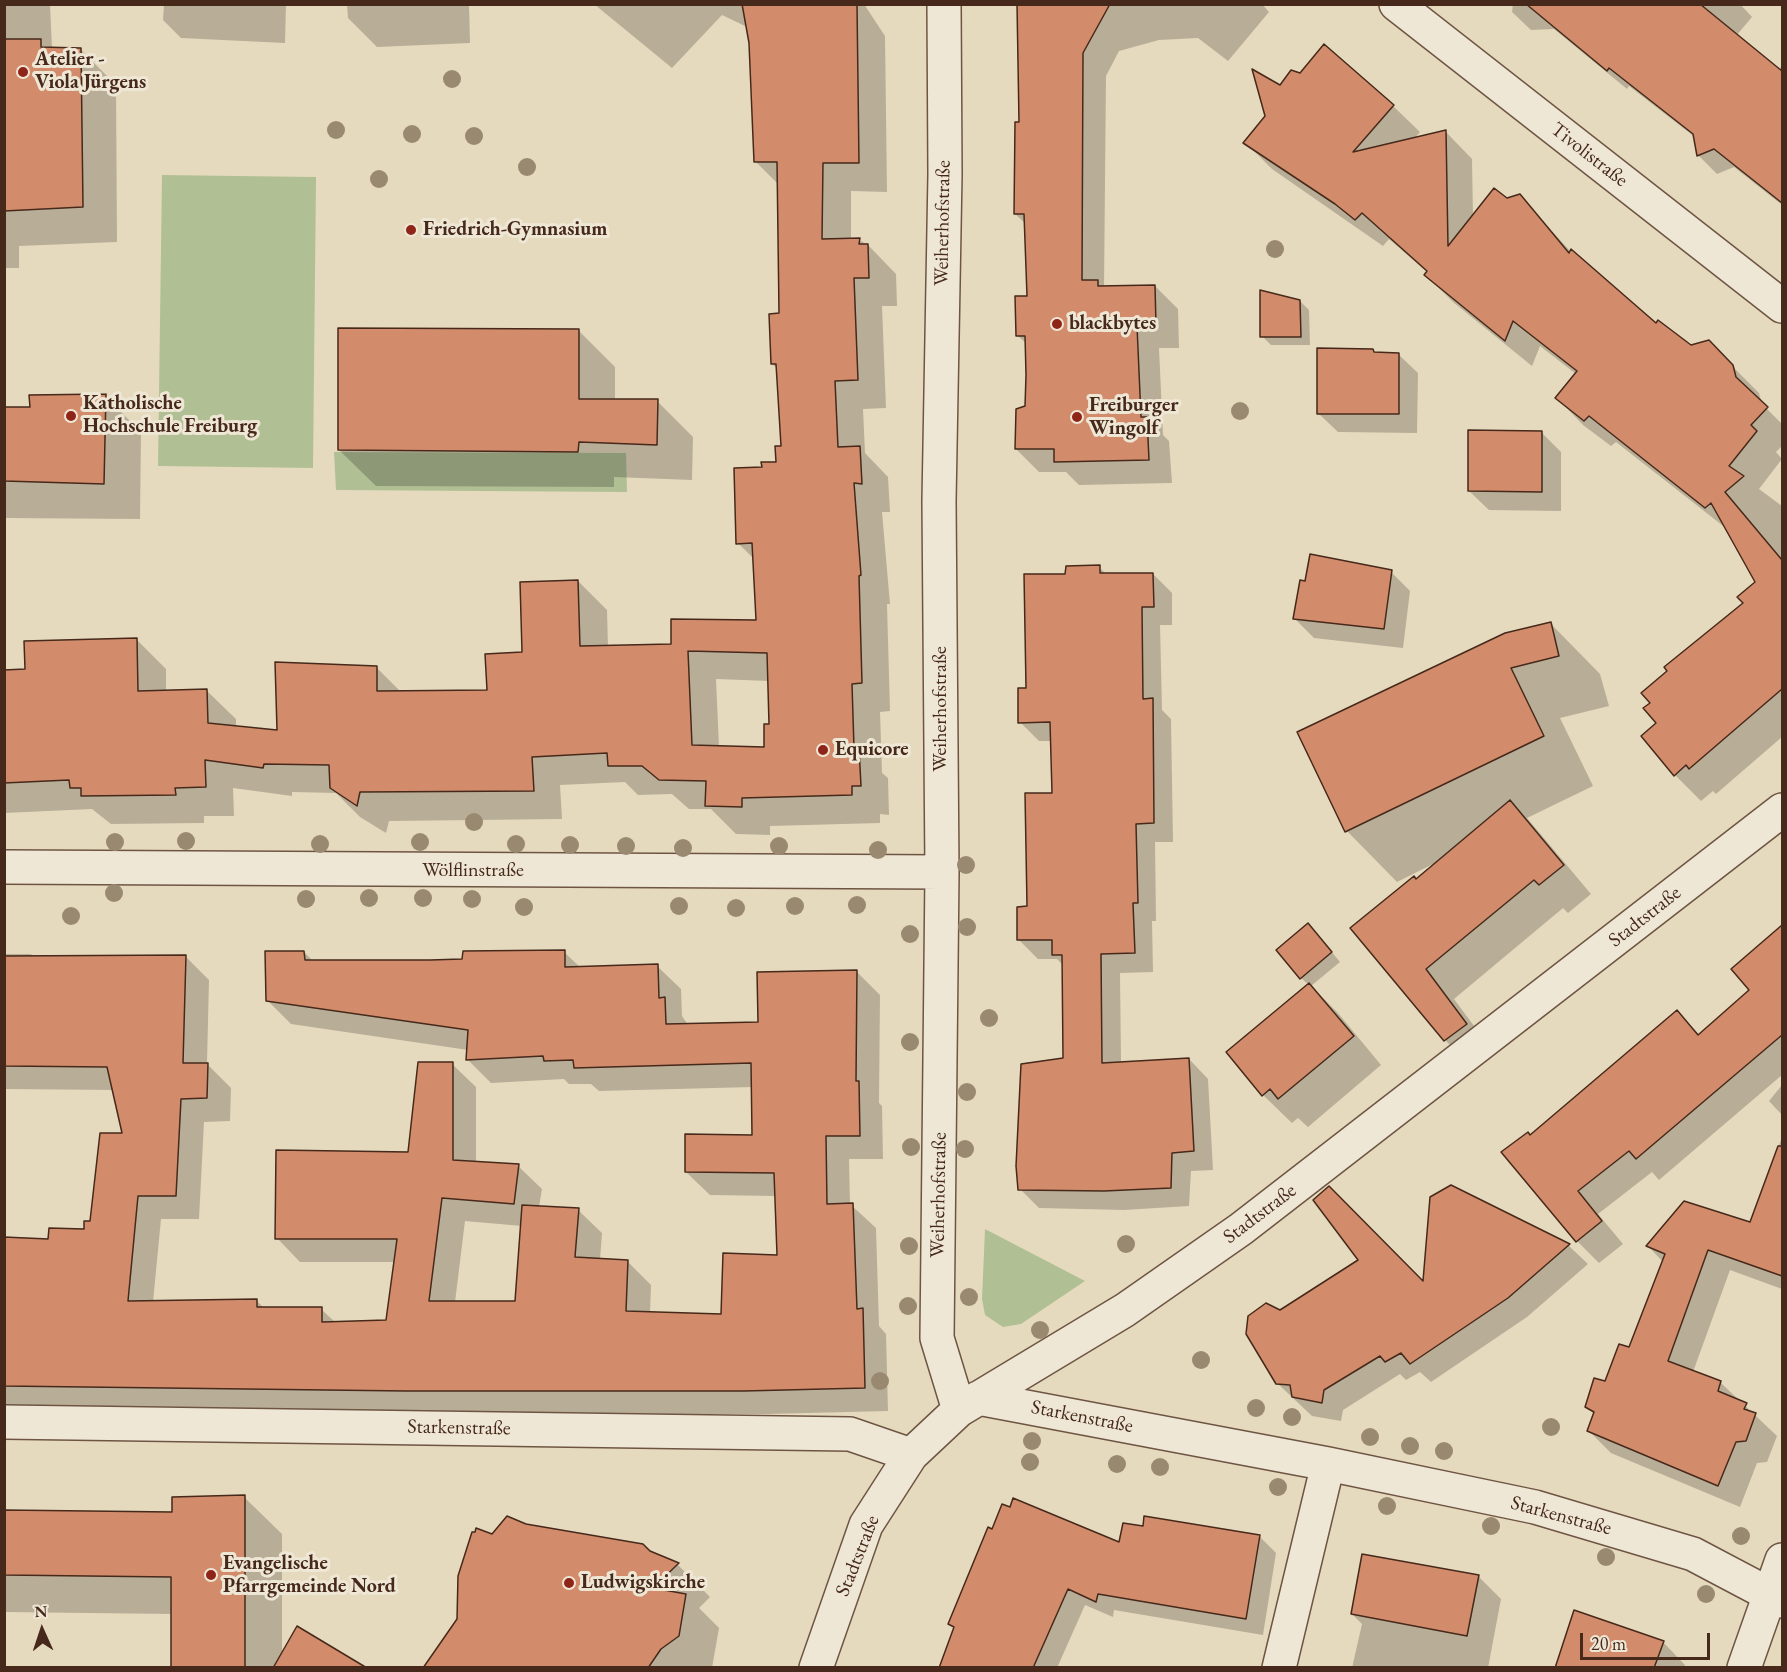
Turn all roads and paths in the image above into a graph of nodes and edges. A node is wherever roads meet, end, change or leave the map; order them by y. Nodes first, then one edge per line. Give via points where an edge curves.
1 (944, 4) edge
2 (1396, 4) edge
3 (1782, 306) edge
4 (1782, 810) edge
5 (4, 867) edge
6 (942, 872) junction
7 (939, 1342) dead end
8 (968, 1404) junction
9 (4, 1422) edge
10 (909, 1458) junction
11 (1328, 1464) junction
12 (1782, 1560) edge
13 (1776, 1598) edge
14 (816, 1668) edge
15 (822, 1668) edge
16 (1279, 1668) edge
17 (1744, 1668) edge

1 - 6 street, Weiherhofstraße via 939,501
2 - 3 street, Tivolistraße
4 - 8 street, Stadtstraße via 1241,1229 1125,1310
5 - 6 street, Wölflinstraße
6 - 8 street, Weiherhofstraße via 937,1338
7 - 8 street
8 - 10 street, Stadtstraße
8 - 11 street, Starkenstraße
9 - 10 street, Starkenstraße via 850,1434
10 - 14 street, Stadtstraße via 866,1525
10 - 15 street via 866,1533
11 - 13 street, Starkenstraße via 1535,1507 1693,1554
11 - 16 street
12 - 13 street
13 - 17 street

